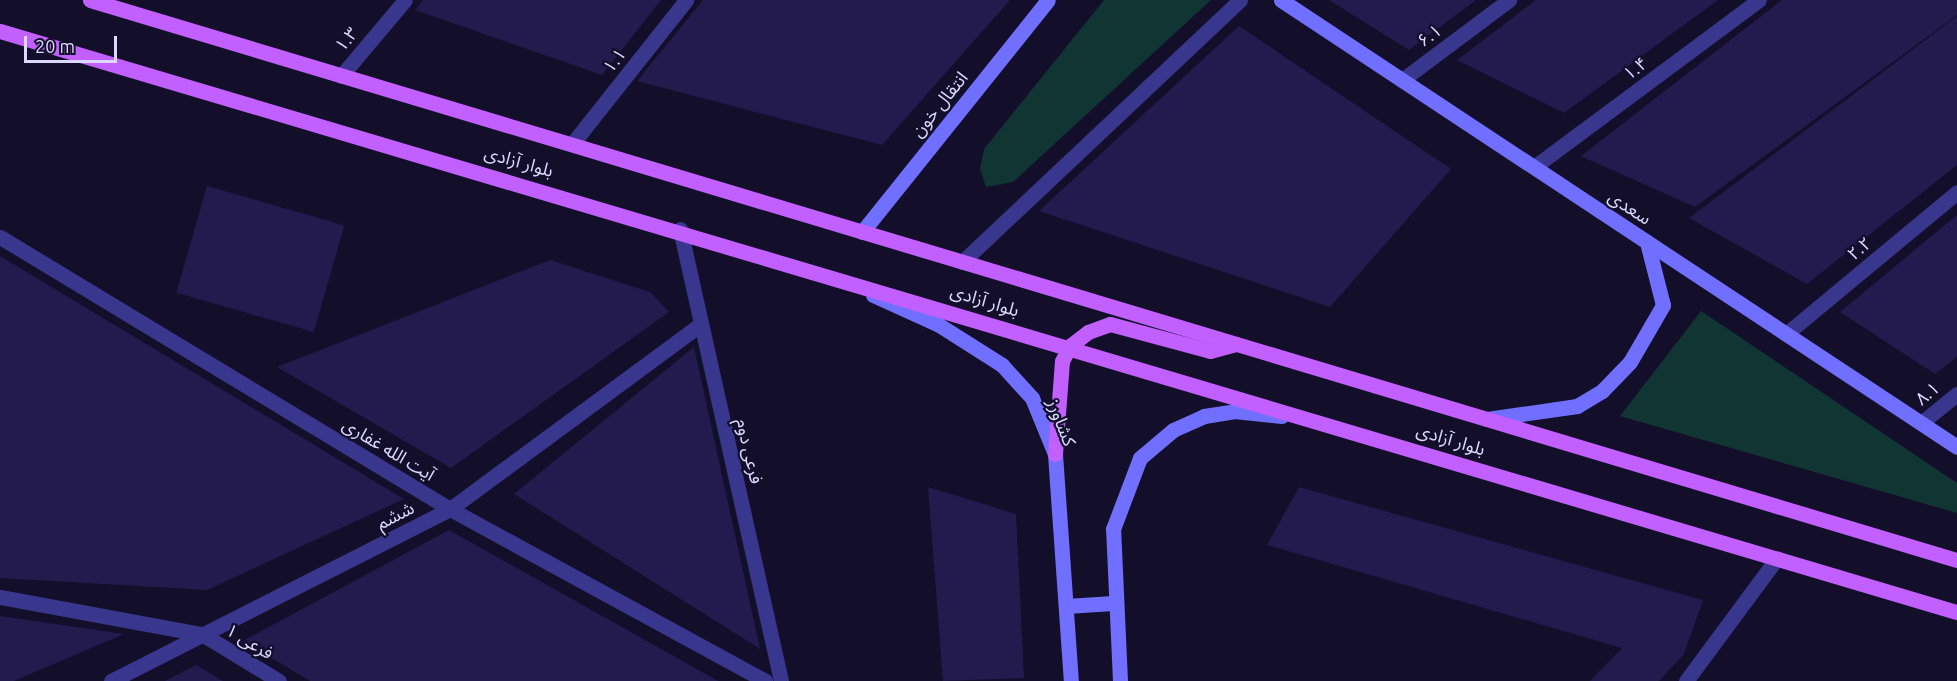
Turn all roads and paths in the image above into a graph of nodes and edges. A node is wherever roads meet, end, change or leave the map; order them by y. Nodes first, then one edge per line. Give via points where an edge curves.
1 (90, 0) edge
2 (405, 0) edge
3 (686, 0) edge
4 (1048, 0) edge
5 (1240, 0) edge
6 (1281, 0) edge
7 (1509, 0) edge
8 (1759, 0) edge
9 (0, 31) edge
10 (341, 75) junction
11 (1402, 80) junction
12 (572, 144) junction
13 (1534, 167) junction
14 (1957, 192) edge
15 (680, 229) junction
16 (862, 232) junction
17 (0, 237) edge
18 (1647, 242) junction
19 (962, 262) junction
20 (813, 268) junction
21 (701, 324) junction
22 (1786, 334) junction
23 (1236, 344) junction
24 (1070, 346) junction
25 (1957, 394) edge
26 (1316, 419) junction
27 (1487, 419) junction
28 (1921, 423) junction
29 (1957, 447) edge
30 (1055, 454) junction
31 (450, 509) junction
32 (1777, 558) junction
33 (1957, 560) edge
34 (0, 597) edge
35 (1113, 603) junction
36 (1066, 606) junction
37 (1957, 612) edge
38 (202, 634) junction
39 (111, 681) edge
40 (279, 681) edge
41 (765, 681) edge
42 (781, 681) edge
43 (1071, 681) edge
44 (1120, 681) edge
45 (1686, 681) edge

1 - 10 main road, بلوار آزادی
2 - 10 street, ۱.۳
3 - 12 street, ۱.۱
4 - 16 main road, انتقال خون
5 - 19 street
6 - 11 main road, سعدی
7 - 11 street, ۶.۱
8 - 13 street, ۱.۴
9 - 15 main road, بلوار آزادی
10 - 12 main road, بلوار آزادی
11 - 13 main road, سعدی
12 - 16 main road, بلوار آزادی
13 - 18 main road, سعدی
14 - 22 street, ۲.۲
15 - 20 main road, بلوار آزادی
15 - 21 street, فرعی دوم
16 - 19 main road, بلوار آزادی
17 - 31 street, آیت الله غفاری
18 - 22 main road, سعدی
18 - 27 main road via 1664,305 1630,362 1602,391 1577,406
19 - 23 main road, بلوار آزادی
20 - 24 main road, بلوار آزادی
20 - 30 main road, کشاورز via 939,325 1002,365 1032,398
21 - 31 street, ششم
21 - 42 street, فرعی دوم
22 - 28 main road, سعدی
23 - 24 main road via 1210,351 1110,324
23 - 27 main road, بلوار آزادی
24 - 26 main road, بلوار آزادی
24 - 30 main road via 1062,361
25 - 28 street, ۸.۱
26 - 32 main road, بلوار آزادی
26 - 35 main road via 1234,411 1204,416 1173,430 1140,458 1113,529
27 - 33 main road, بلوار آزادی
28 - 29 main road, سعدی
30 - 36 main road, کشاورز
31 - 38 street, ششم
31 - 41 street, آیت الله غفاری
32 - 37 main road, بلوار آزادی
32 - 45 street
34 - 38 street
35 - 36 main road
35 - 44 main road
36 - 43 main road, کشاورز
38 - 39 street, ششم
38 - 40 street, فرعی ۱

